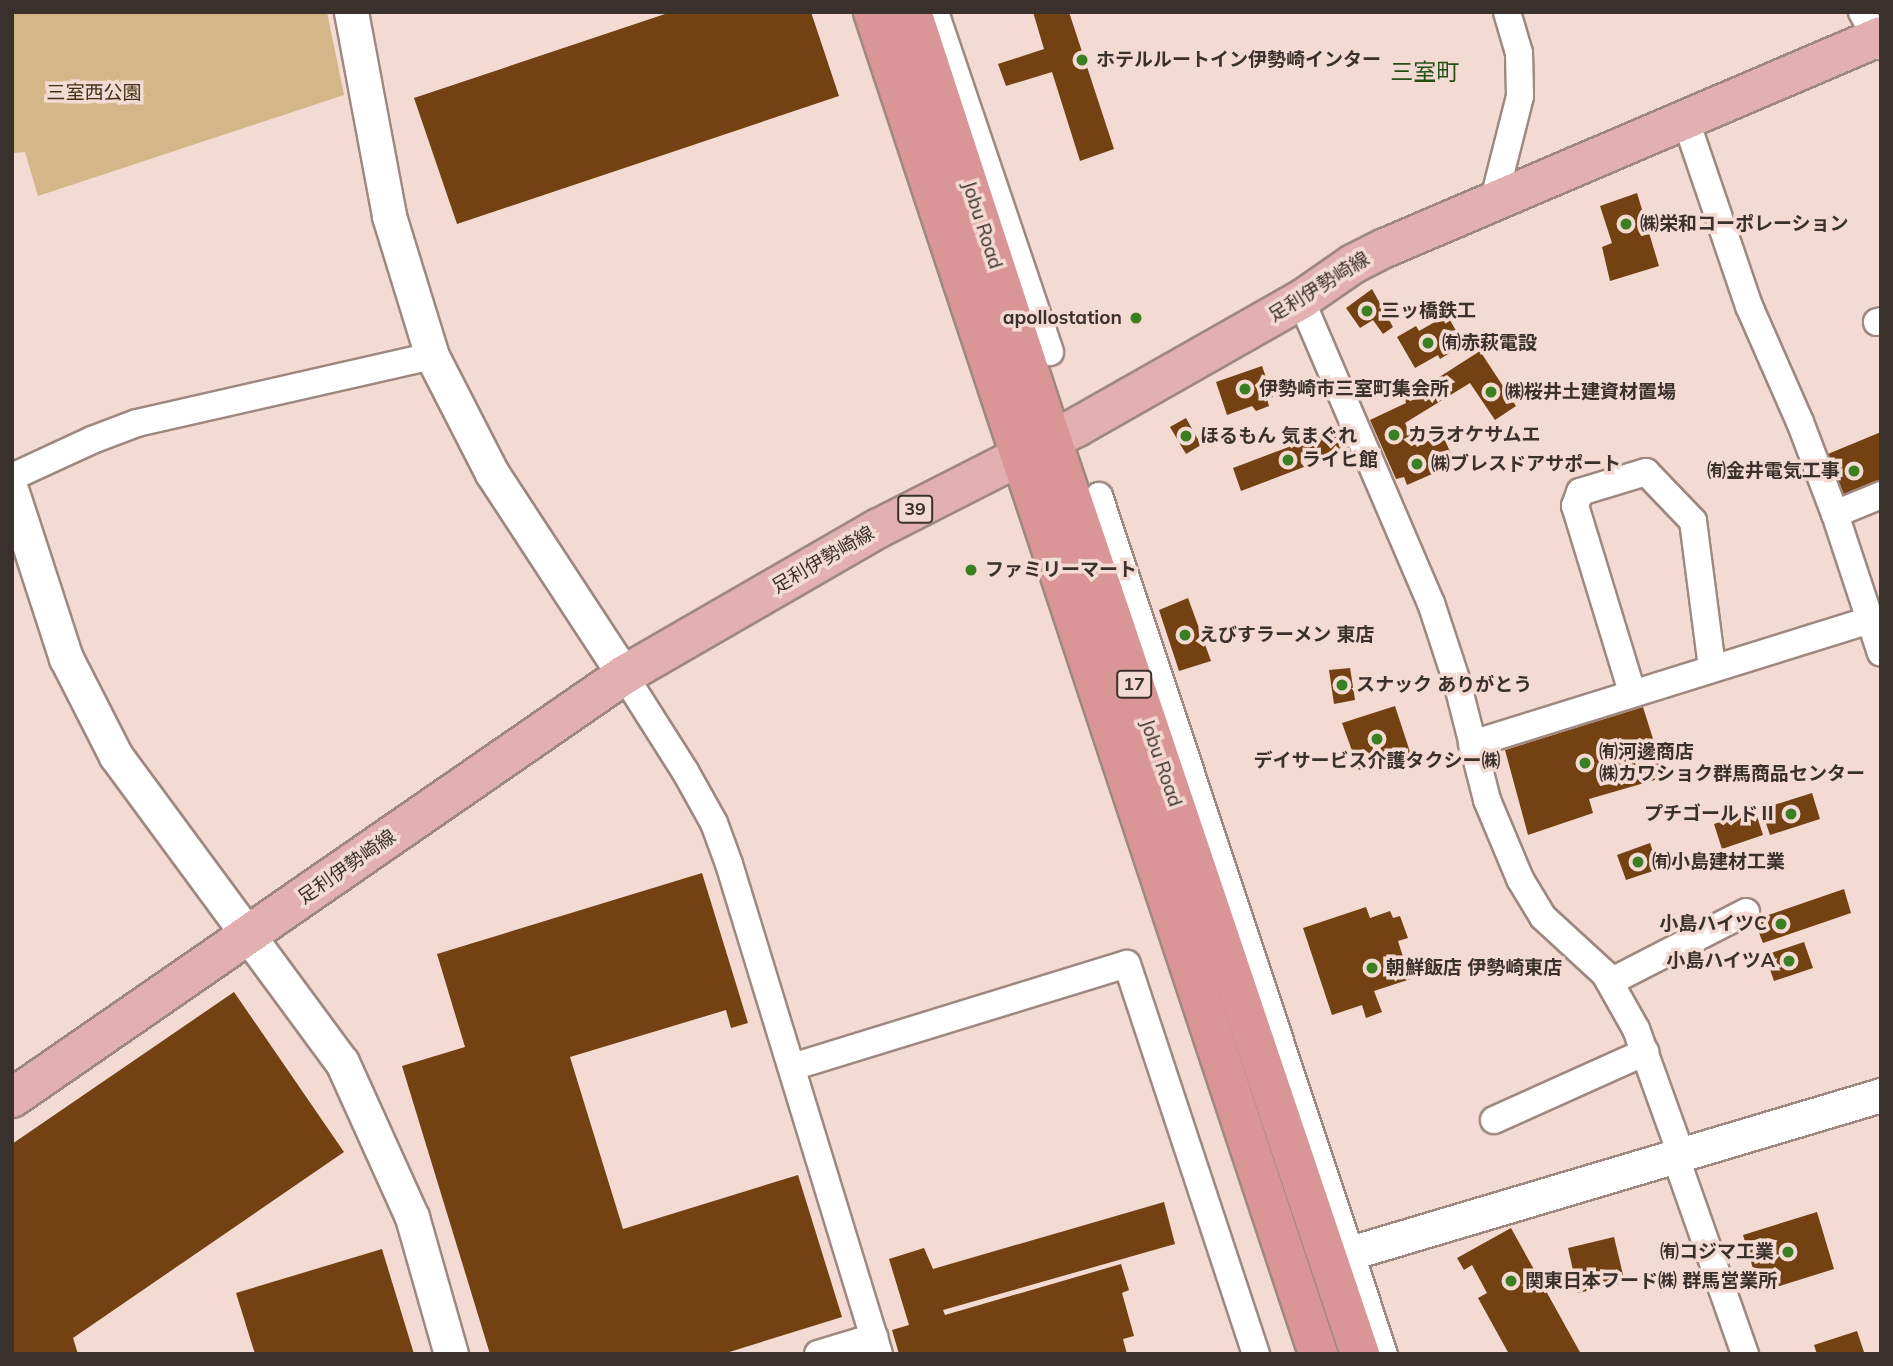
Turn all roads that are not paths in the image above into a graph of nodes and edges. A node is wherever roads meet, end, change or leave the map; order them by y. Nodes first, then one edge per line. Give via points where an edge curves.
1 (351, 12) edge
2 (873, 12) edge
3 (912, 12) edge
4 (935, 12) edge
5 (1507, 12) edge
6 (1875, 33) edge
7 (1685, 118) junction
8 (980, 146) junction
9 (969, 185) junction
10 (1494, 199) junction
11 (1301, 300) junction
12 (1050, 352) dead end
13 (432, 356) junction
14 (1036, 446) junction
15 (12, 477) edge
16 (12, 492) edge
17 (1881, 495) edge
18 (1099, 496) dead end
19 (1835, 514) junction
20 (1869, 620) junction
21 (1881, 653) edge
22 (1127, 663) junction
23 (1712, 667) junction
24 (624, 675) junction
25 (1164, 689) junction
26 (1632, 692) junction
27 (1472, 744) junction
28 (1746, 912) dead end
29 (248, 936) junction
30 (1610, 982) junction
31 (1645, 1052) junction
32 (792, 1067) junction
33 (1881, 1096) edge
34 (12, 1098) edge
35 (1494, 1120) dead end
36 (1679, 1157) junction
37 (1350, 1253) junction
38 (876, 1345) edge
39 (451, 1354) edge
40 (818, 1354) edge
41 (1256, 1354) edge
42 (1318, 1354) edge
43 (1360, 1354) edge
44 (1384, 1354) edge
45 (1745, 1354) edge

1 - 13 street via 389,216
2 - 14 highway, Jobu Road / 17
3 - 9 highway, Jobu Road / 17
4 - 8 street
5 - 10 street via 1519,53 1520,96
6 - 7 main road, 足利伊勢崎線 / 39
7 - 10 main road, 足利伊勢崎線 / 39
7 - 19 street via 1749,306
8 - 9 street
8 - 12 street
9 - 14 highway, Jobu Road / 17
10 - 11 main road, 足利伊勢崎線 / 39 via 1353,264
11 - 14 main road, 足利伊勢崎線 / 39
11 - 27 street via 1431,603
13 - 15 street via 137,423
13 - 24 street via 492,474
14 - 22 highway, Jobu Road / 17
14 - 24 main road, 足利伊勢崎線 / 39 via 879,528
14 - 42 highway, Jobu Road / 17
16 - 29 street via 66,658 116,756
17 - 19 street
18 - 25 street
19 - 20 street
20 - 21 street
20 - 23 street
22 - 25 street
22 - 43 highway, Jobu Road / 17
23 - 26 street
23 - 26 street via 1693,522 1646,472 1580,492 1574,506
24 - 29 main road, 足利伊勢崎線 / 39
24 - 32 street via 713,823
25 - 37 street
26 - 27 street
27 - 30 street via 1487,800 1520,879 1543,917
28 - 30 street
29 - 34 main road, 足利伊勢崎線 / 39
29 - 39 street via 342,1062 412,1217
30 - 31 street
31 - 35 street
31 - 36 street
32 - 38 street
32 - 41 street via 1127,964
33 - 36 street
36 - 37 street
36 - 45 street
37 - 44 street
38 - 40 street

